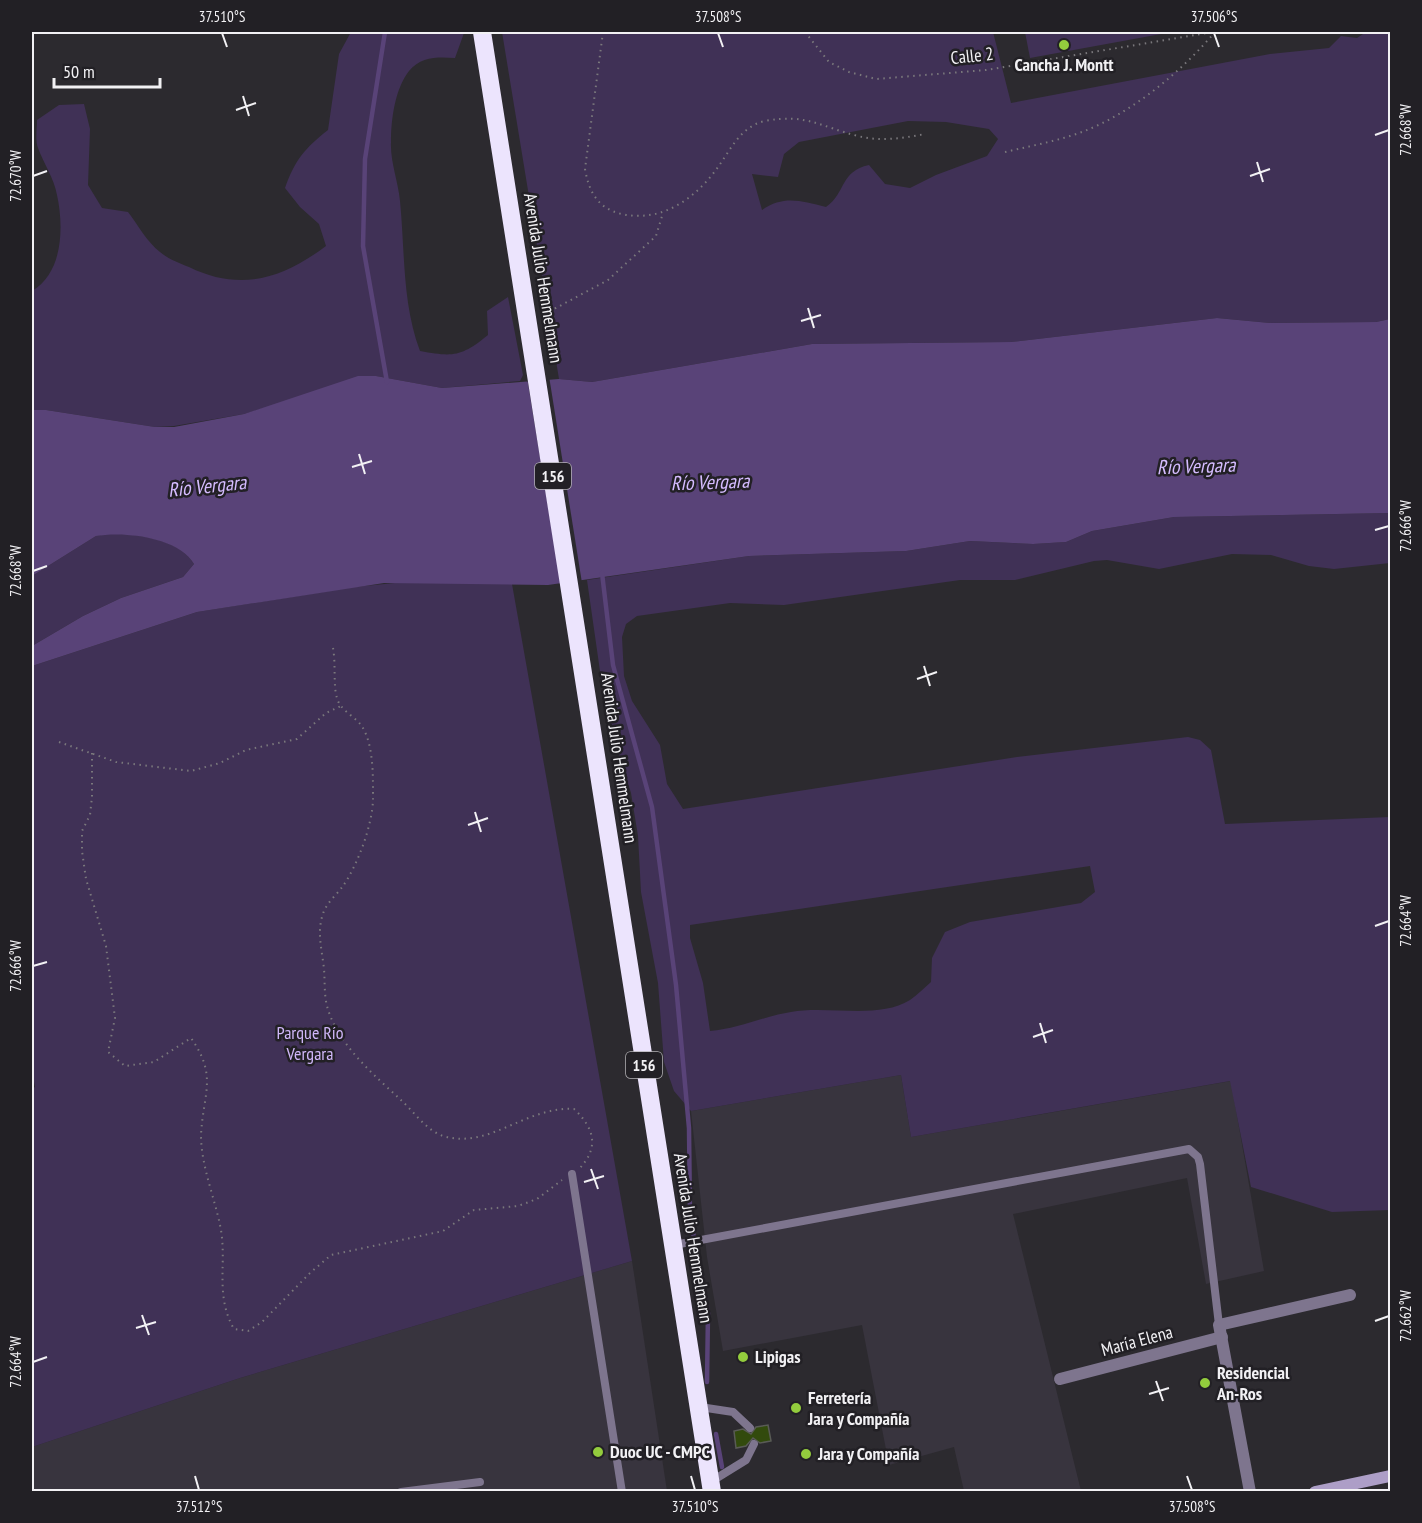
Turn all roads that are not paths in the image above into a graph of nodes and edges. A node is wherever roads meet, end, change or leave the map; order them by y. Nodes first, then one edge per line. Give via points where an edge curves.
1 (482, 32) edge
2 (572, 1174) road end
3 (673, 1245) junction
4 (1350, 1295) dead end
5 (1221, 1331) junction
6 (1060, 1379) dead end
7 (700, 1407) junction
8 (750, 1428) dead end
9 (754, 1444) dead end
10 (1390, 1476) edge
11 (480, 1482) dead end
12 (708, 1488) edge
13 (401, 1491) edge
14 (622, 1491) edge
15 (1250, 1491) edge
16 (1315, 1491) edge

1 - 3 highway, Avenida Julio Hemmelmann / 156
2 - 14 lane
3 - 5 lane via 1189,1149 1200,1164
3 - 7 highway, Avenida Julio Hemmelmann / 156
4 - 5 street, María Elena
5 - 6 street, María Elena
5 - 15 street
7 - 8 lane via 733,1412
7 - 12 highway, Avenida Julio Hemmelmann / 156
9 - 12 lane via 746,1460
10 - 16 main road
11 - 13 lane

